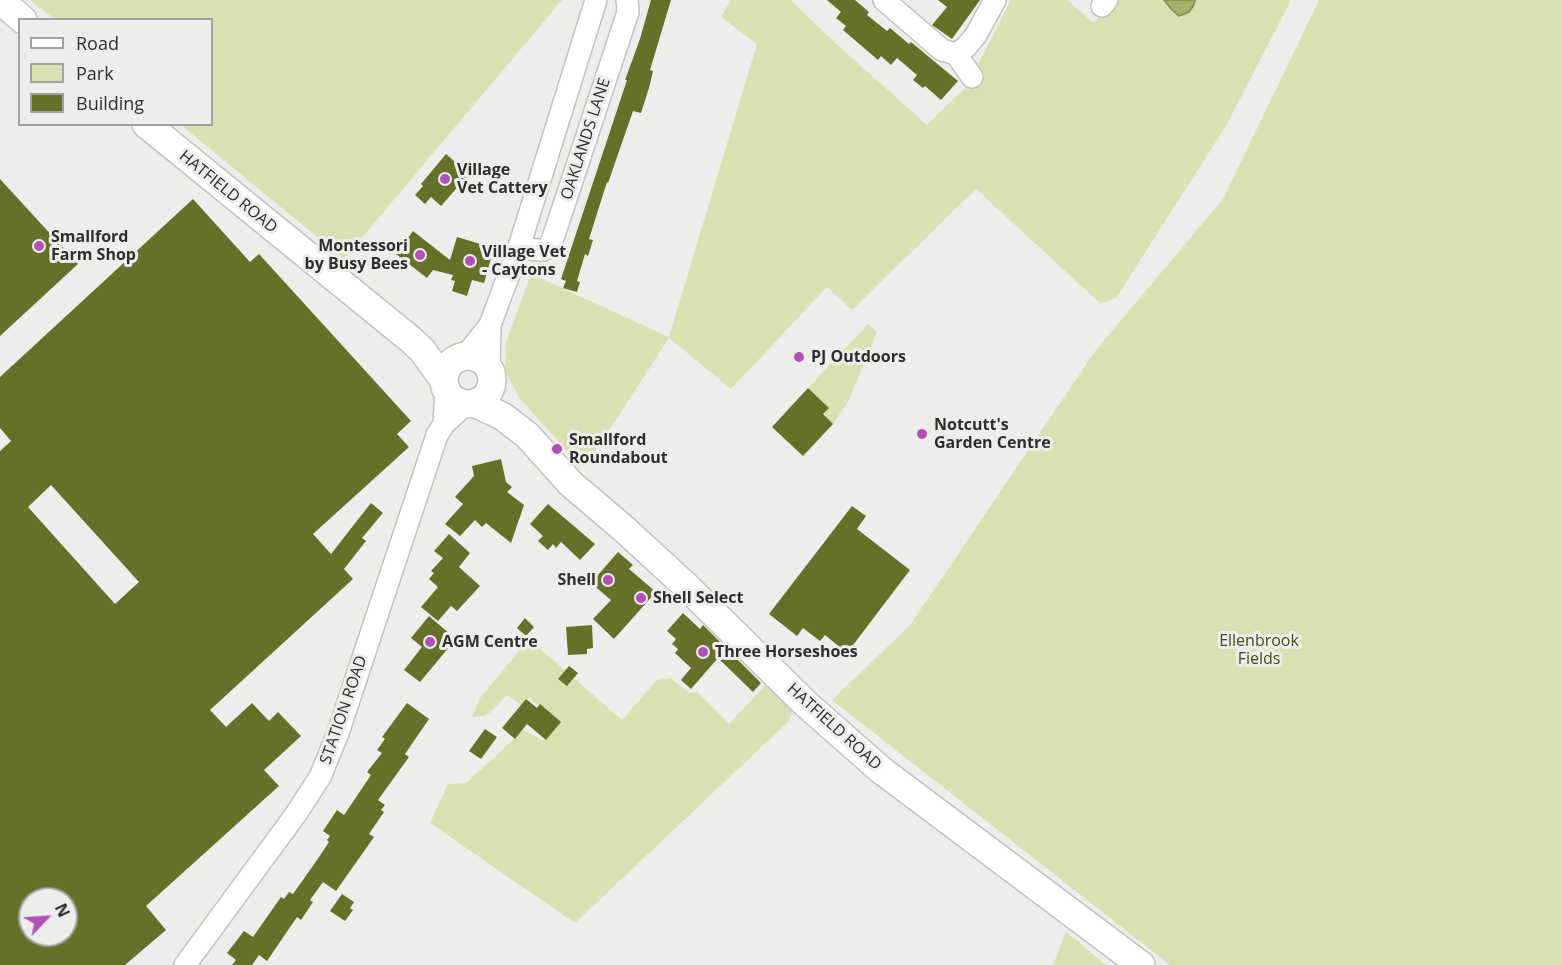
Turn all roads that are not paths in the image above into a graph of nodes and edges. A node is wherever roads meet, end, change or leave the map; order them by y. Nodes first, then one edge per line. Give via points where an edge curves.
1 (0, 0) edge
2 (596, 0) edge
3 (627, 0) edge
4 (884, 0) edge
5 (994, 0) edge
6 (21, 18) edge
7 (956, 54) junction
8 (972, 77) dead end
9 (149, 126) edge
10 (519, 247) junction
11 (490, 325) junction
12 (422, 350) junction
13 (464, 356) junction
14 (491, 374) junction
15 (457, 394) junction
16 (527, 435) junction
17 (185, 965) edge
18 (1141, 965) edge

1 - 6 main road
2 - 10 street, OAKLANDS LANE
3 - 10 street, OAKLANDS LANE via 628,12 550,246 536,250
4 - 7 street via 942,50
5 - 7 street via 976,35
7 - 8 street
9 - 12 main road, HATFIELD ROAD
10 - 11 street, OAKLANDS LANE
11 - 13 street, OAKLANDS LANE
11 - 14 street, OAKLANDS LANE
12 - 13 main road, HATFIELD ROAD
12 - 15 main road, HATFIELD ROAD
13 - 14 main road via 480,358
13 - 15 main road via 449,364
14 - 15 main road via 488,394
14 - 16 main road, HATFIELD ROAD
15 - 16 main road, HATFIELD ROAD via 502,416
15 - 17 street, STATION ROAD via 437,435 338,734 320,777
16 - 18 main road, HATFIELD ROAD via 570,483 685,585 806,704 881,770

